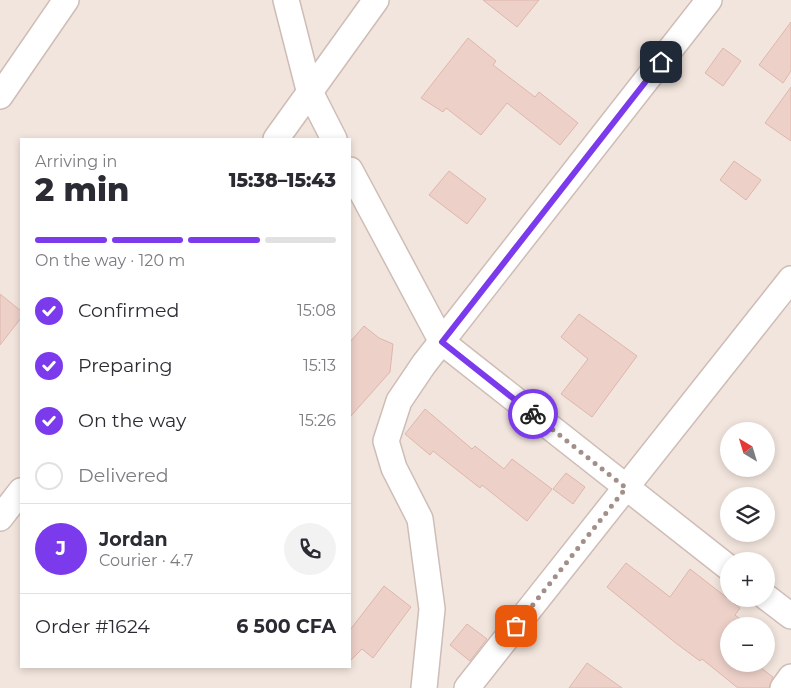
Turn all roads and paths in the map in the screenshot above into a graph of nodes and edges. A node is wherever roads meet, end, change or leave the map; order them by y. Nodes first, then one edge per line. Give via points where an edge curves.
1 (66, 0) edge
2 (286, 0) edge
3 (376, 0) edge
4 (709, 0) edge
5 (309, 90) junction
6 (0, 96) edge
7 (277, 138) edge
8 (333, 138) edge
9 (351, 172) edge
10 (791, 279) edge
11 (442, 342) junction
12 (626, 488) junction
13 (20, 492) edge
14 (0, 518) edge
15 (720, 561) edge
16 (775, 604) edge
17 (791, 616) edge
18 (791, 677) edge
19 (424, 688) edge
20 (467, 688) edge
21 (783, 688) edge

1 - 6 street
2 - 5 street
3 - 5 street
4 - 11 street
5 - 7 street
5 - 8 street
9 - 11 street
10 - 12 street
11 - 12 street
11 - 19 street via 399,401 386,441 394,468 420,519 432,609
12 - 15 street
12 - 20 street
13 - 14 street
16 - 17 street
18 - 21 street

